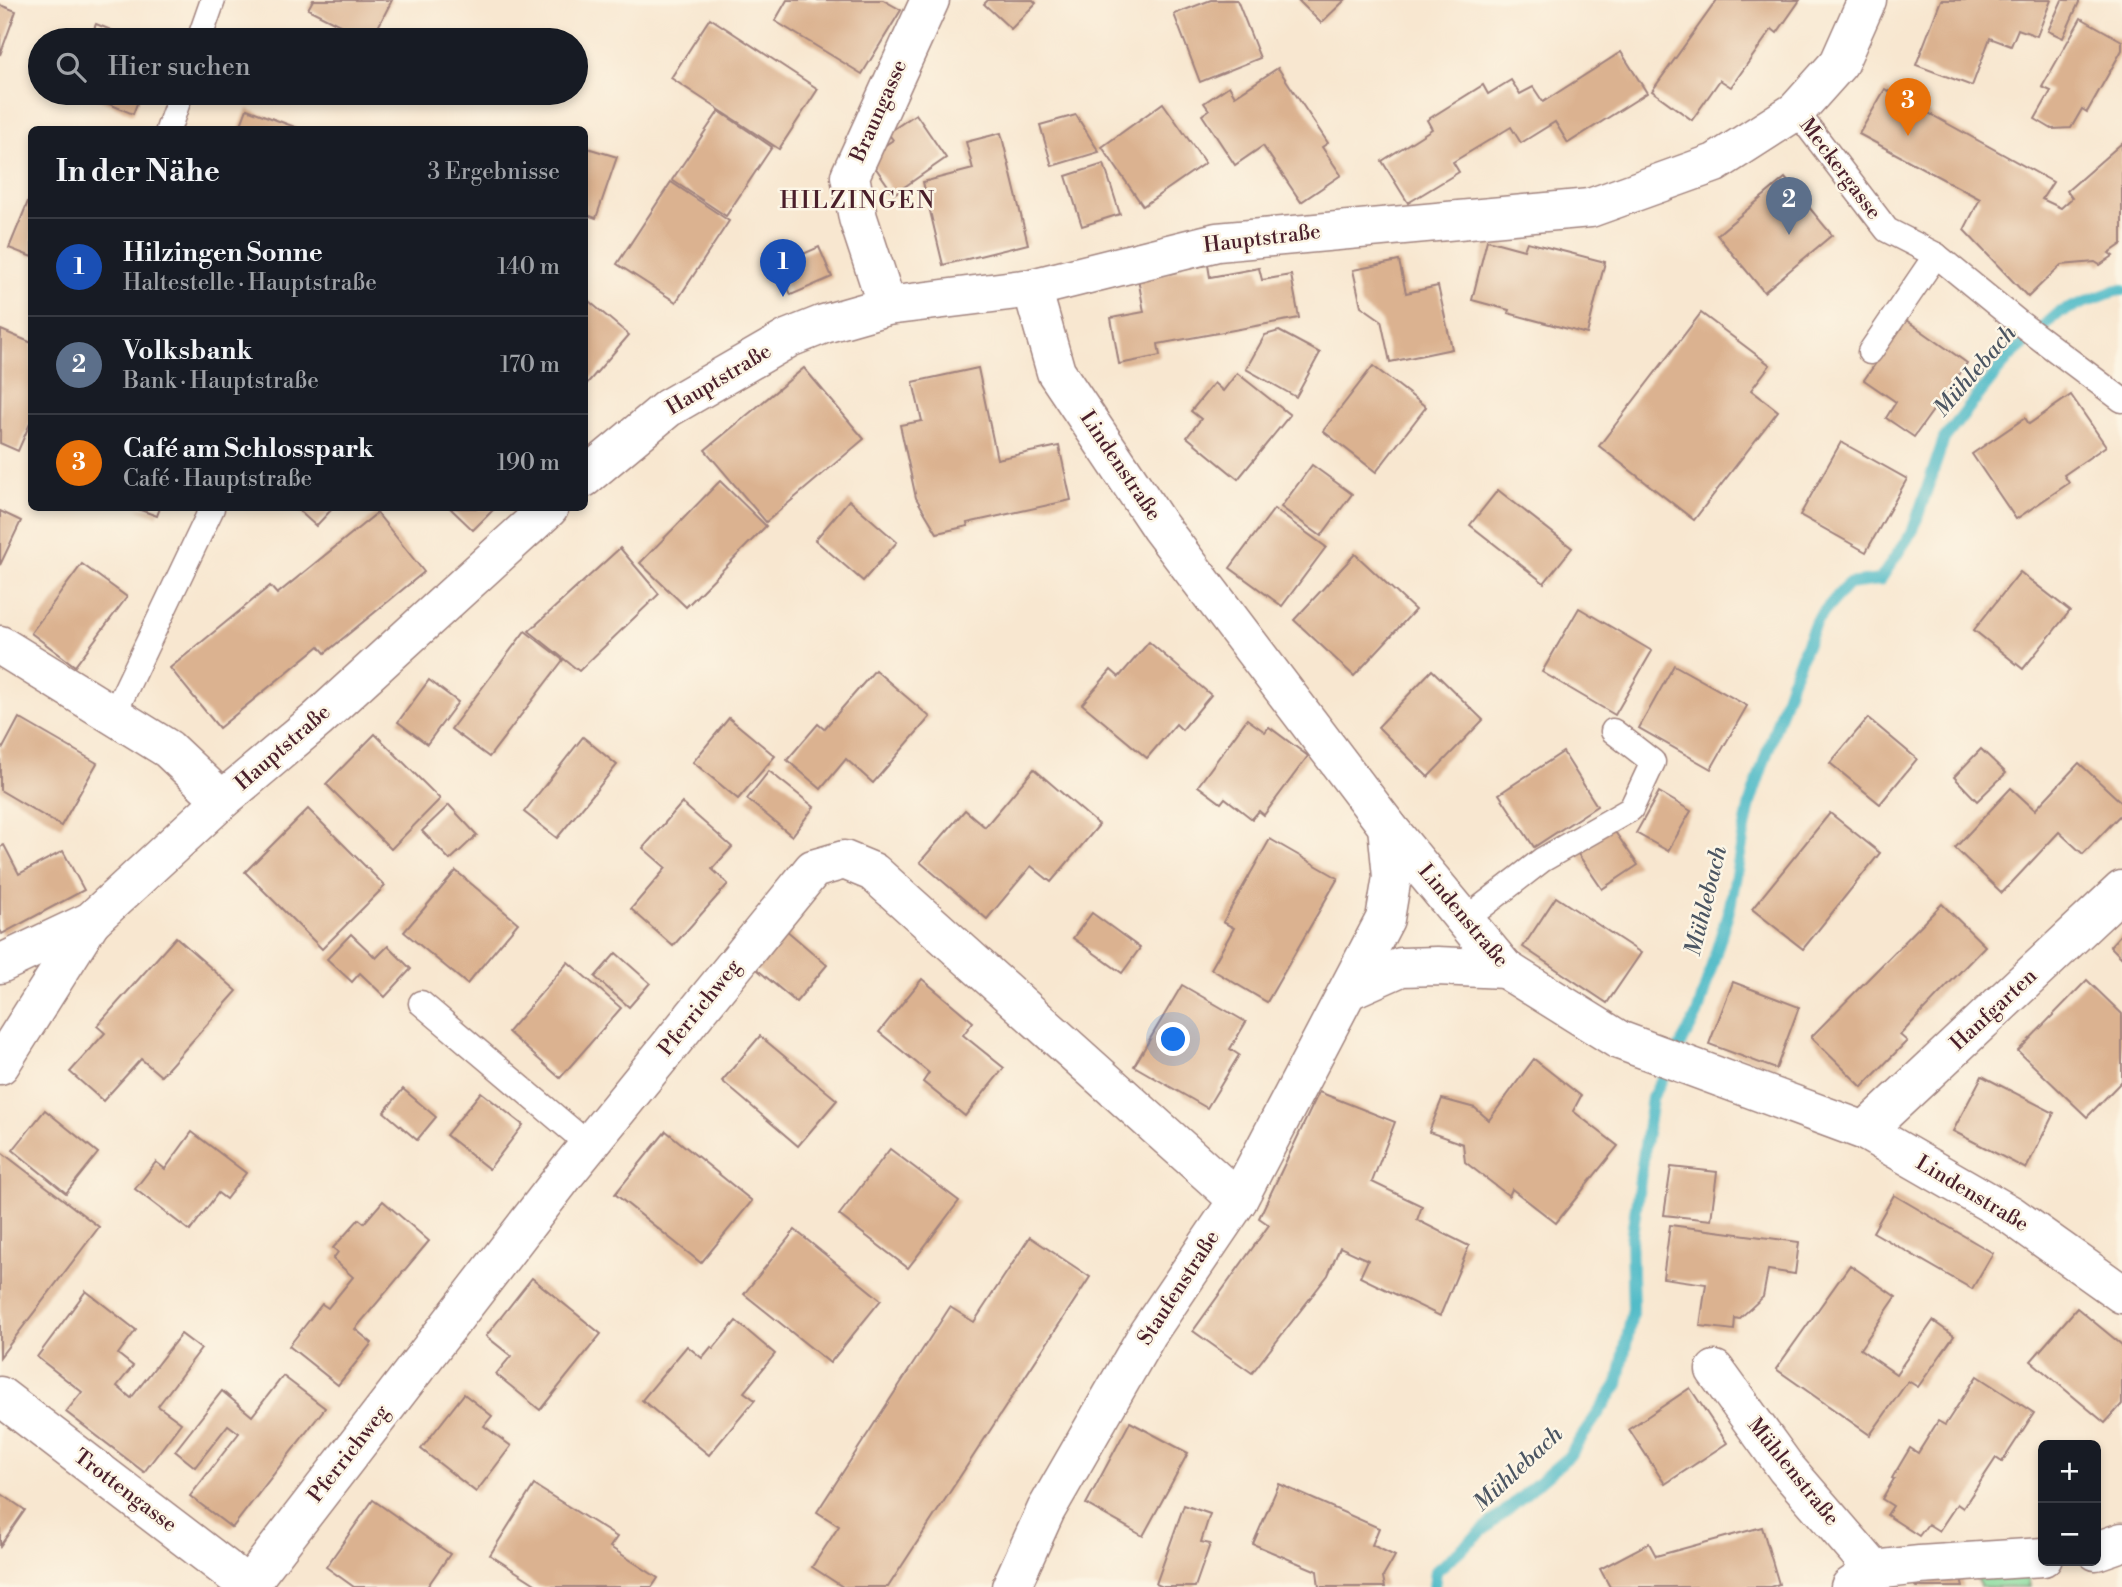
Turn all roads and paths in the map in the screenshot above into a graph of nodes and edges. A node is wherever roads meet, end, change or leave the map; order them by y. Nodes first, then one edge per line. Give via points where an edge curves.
1 (214, 0) edge
2 (930, 0) edge
3 (1867, 0) edge
4 (204, 28) edge
5 (177, 105) edge
6 (1796, 111) junction
7 (169, 126) edge
8 (1936, 255) junction
9 (1032, 288) junction
10 (887, 306) junction
11 (1870, 352) dead end
12 (2122, 400) edge
13 (588, 475) edge
14 (211, 511) edge
15 (546, 511) edge
16 (0, 645) edge
17 (113, 716) junction
18 (1613, 731) dead end
19 (222, 800) junction
20 (1387, 826) junction
21 (2122, 890) edge
22 (1465, 919) junction
23 (91, 921) junction
24 (0, 964) edge
25 (1505, 969) junction
26 (1349, 990) junction
27 (421, 1003) dead end
28 (0, 1065) edge
29 (1865, 1131) junction
30 (589, 1145) junction
31 (1238, 1200) junction
32 (2122, 1294) edge
33 (1715, 1370) dead end
34 (0, 1396) edge
35 (2122, 1542) edge
36 (2101, 1548) edge
37 (2038, 1557) edge
38 (1862, 1579) edge
39 (248, 1586) edge
40 (1011, 1587) edge

1 - 4 lane
2 - 10 street, Braungasse via 850,176 858,218
3 - 6 street, Hauptstraße via 1839,63
5 - 7 lane
6 - 8 lane, Meckergasse via 1887,230
6 - 9 street, Hauptstraße via 1715,163 1590,208 1217,242
8 - 11 lane
8 - 12 lane, Meckergasse
9 - 10 street, Hauptstraße
9 - 20 street, Lindenstraße via 1056,372 1160,527
10 - 13 street, Hauptstraße via 789,338 668,408
14 - 17 lane
15 - 19 street, Hauptstraße via 317,720
16 - 17 street
17 - 19 street via 168,749
18 - 22 lane via 1653,762 1631,809 1542,860
19 - 23 street, Hauptstraße
20 - 22 street, Lindenstraße
20 - 26 street, Staufenstraße via 1392,877 1385,919
21 - 29 street, Hanfgarten
22 - 25 street, Lindenstraße
23 - 24 street, Hauptstraße
23 - 28 street
25 - 26 street via 1401,967
25 - 29 street, Lindenstraße via 1619,1040
26 - 31 street, Staufenstraße
27 - 30 lane
29 - 32 street, Lindenstraße via 2011,1215
30 - 31 street, Pferrichweg via 813,869 844,860 873,872
30 - 39 street, Pferrichweg
31 - 40 street, Staufenstraße via 1148,1333 1046,1510
33 - 38 street, Mühlenstraße
34 - 39 street, Trottengasse
35 - 36 street
37 - 38 street, Mühlenstraße via 1920,1565

